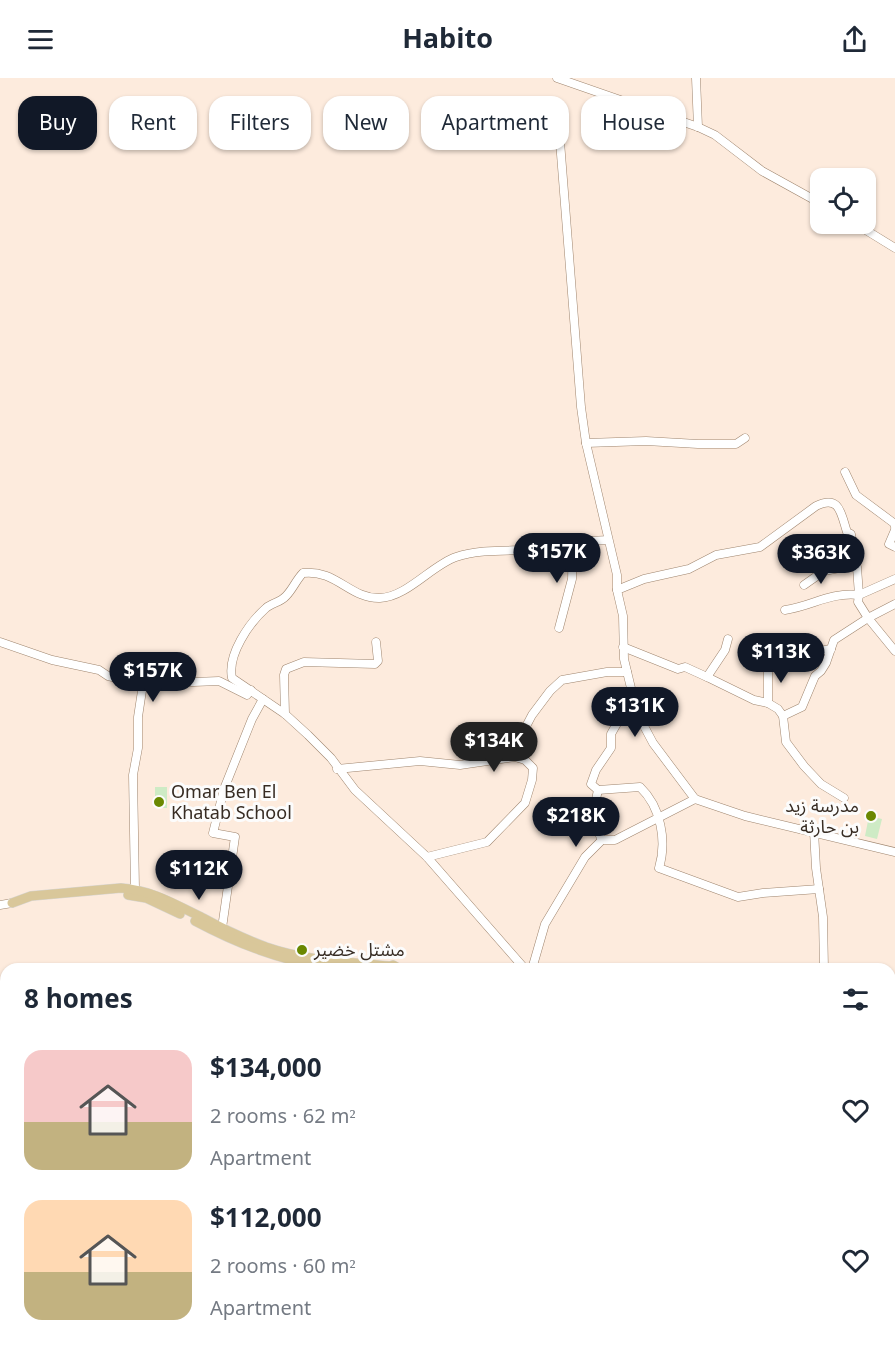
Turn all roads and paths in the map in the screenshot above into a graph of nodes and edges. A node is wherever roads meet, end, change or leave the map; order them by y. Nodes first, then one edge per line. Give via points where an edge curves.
1 (557, 78) edge
2 (696, 78) edge
3 (698, 127) junction
4 (560, 150) edge
5 (810, 197) edge
6 (872, 234) edge
7 (895, 248) edge
8 (745, 438) dead end
9 (586, 443) junction
10 (845, 472) dead end
11 (895, 529) edge
12 (607, 540) junction
13 (573, 543) junction
14 (895, 547) edge
15 (855, 566) junction
16 (895, 579) edge
17 (804, 585) dead end
18 (617, 590) junction
19 (859, 595) junction
20 (895, 604) edge
21 (784, 610) dead end
22 (868, 618) junction
23 (559, 628) dead end
24 (728, 639) dead end
25 (0, 642) edge
26 (376, 642) dead end
27 (623, 647) junction
28 (831, 649) junction
29 (895, 651) edge
30 (779, 658) dead end
31 (768, 665) dead end
32 (627, 672) junction
33 (708, 677) junction
34 (143, 684) junction
35 (251, 690) junction
36 (632, 697) junction
37 (263, 699) junction
38 (768, 703) junction
39 (285, 714) junction
40 (783, 716) junction
41 (515, 757) junction
42 (337, 769) junction
43 (598, 790) junction
44 (844, 798) dead end
45 (695, 799) junction
46 (659, 817) junction
47 (814, 831) junction
48 (602, 840) junction
49 (895, 852) edge
50 (427, 857) junction
51 (135, 889) junction
52 (819, 889) junction
53 (12, 903) junction
54 (0, 905) edge
55 (222, 928) junction
56 (304, 963) edge
57 (352, 963) edge
58 (520, 963) edge
59 (534, 963) edge
60 (824, 963) edge

1 - 3 street
2 - 3 street
3 - 5 street via 715,135 762,171
4 - 9 street
6 - 7 street
8 - 9 street via 736,444
9 - 12 street
10 - 11 street via 856,495 895,524
11 - 14 street via 889,544
12 - 13 street
12 - 18 street
13 - 23 street via 572,579
13 - 35 street via 455,557 387,597 350,589 321,573 303,573 286,598 266,607 237,648 232,678
15 - 17 street via 824,571
15 - 18 street via 850,534 841,513 837,505 825,501 760,547 716,555 689,569
15 - 19 street
16 - 19 street
18 - 27 street via 623,616
19 - 21 street via 828,596
19 - 22 street via 858,602
20 - 22 street
22 - 28 street via 834,640
22 - 29 street
24 - 33 street
25 - 34 street
26 - 39 street via 375,664 304,662 286,669
27 - 32 street
27 - 33 street
28 - 30 street
28 - 40 street via 802,707
31 - 38 street
32 - 36 street
32 - 41 street via 562,680 532,715
33 - 38 street
34 - 35 street via 219,681 247,695
34 - 51 street via 133,775
35 - 37 street
36 - 43 street via 611,734 611,748 596,770 591,784
36 - 45 street via 653,743
37 - 39 street
37 - 55 street via 224,789 213,833 235,837
38 - 40 street
39 - 42 street via 331,758
40 - 44 street via 786,742 821,784
41 - 42 street via 460,765 420,761
41 - 50 street via 533,768 525,803 487,842
42 - 50 street
43 - 46 street via 640,787 650,796
43 - 48 street via 592,818
45 - 46 street
45 - 47 street via 745,816
46 - 48 street via 615,840
46 - 52 street via 663,851 659,868 738,897
47 - 49 street
47 - 52 street
48 - 59 street via 585,857 545,924
50 - 58 street
51 - 53 main road via 31,896
51 - 55 main road via 161,897
52 - 60 street
53 - 54 street
53 - 56 main road via 135,895 232,941
55 - 57 main road via 267,947 308,958

